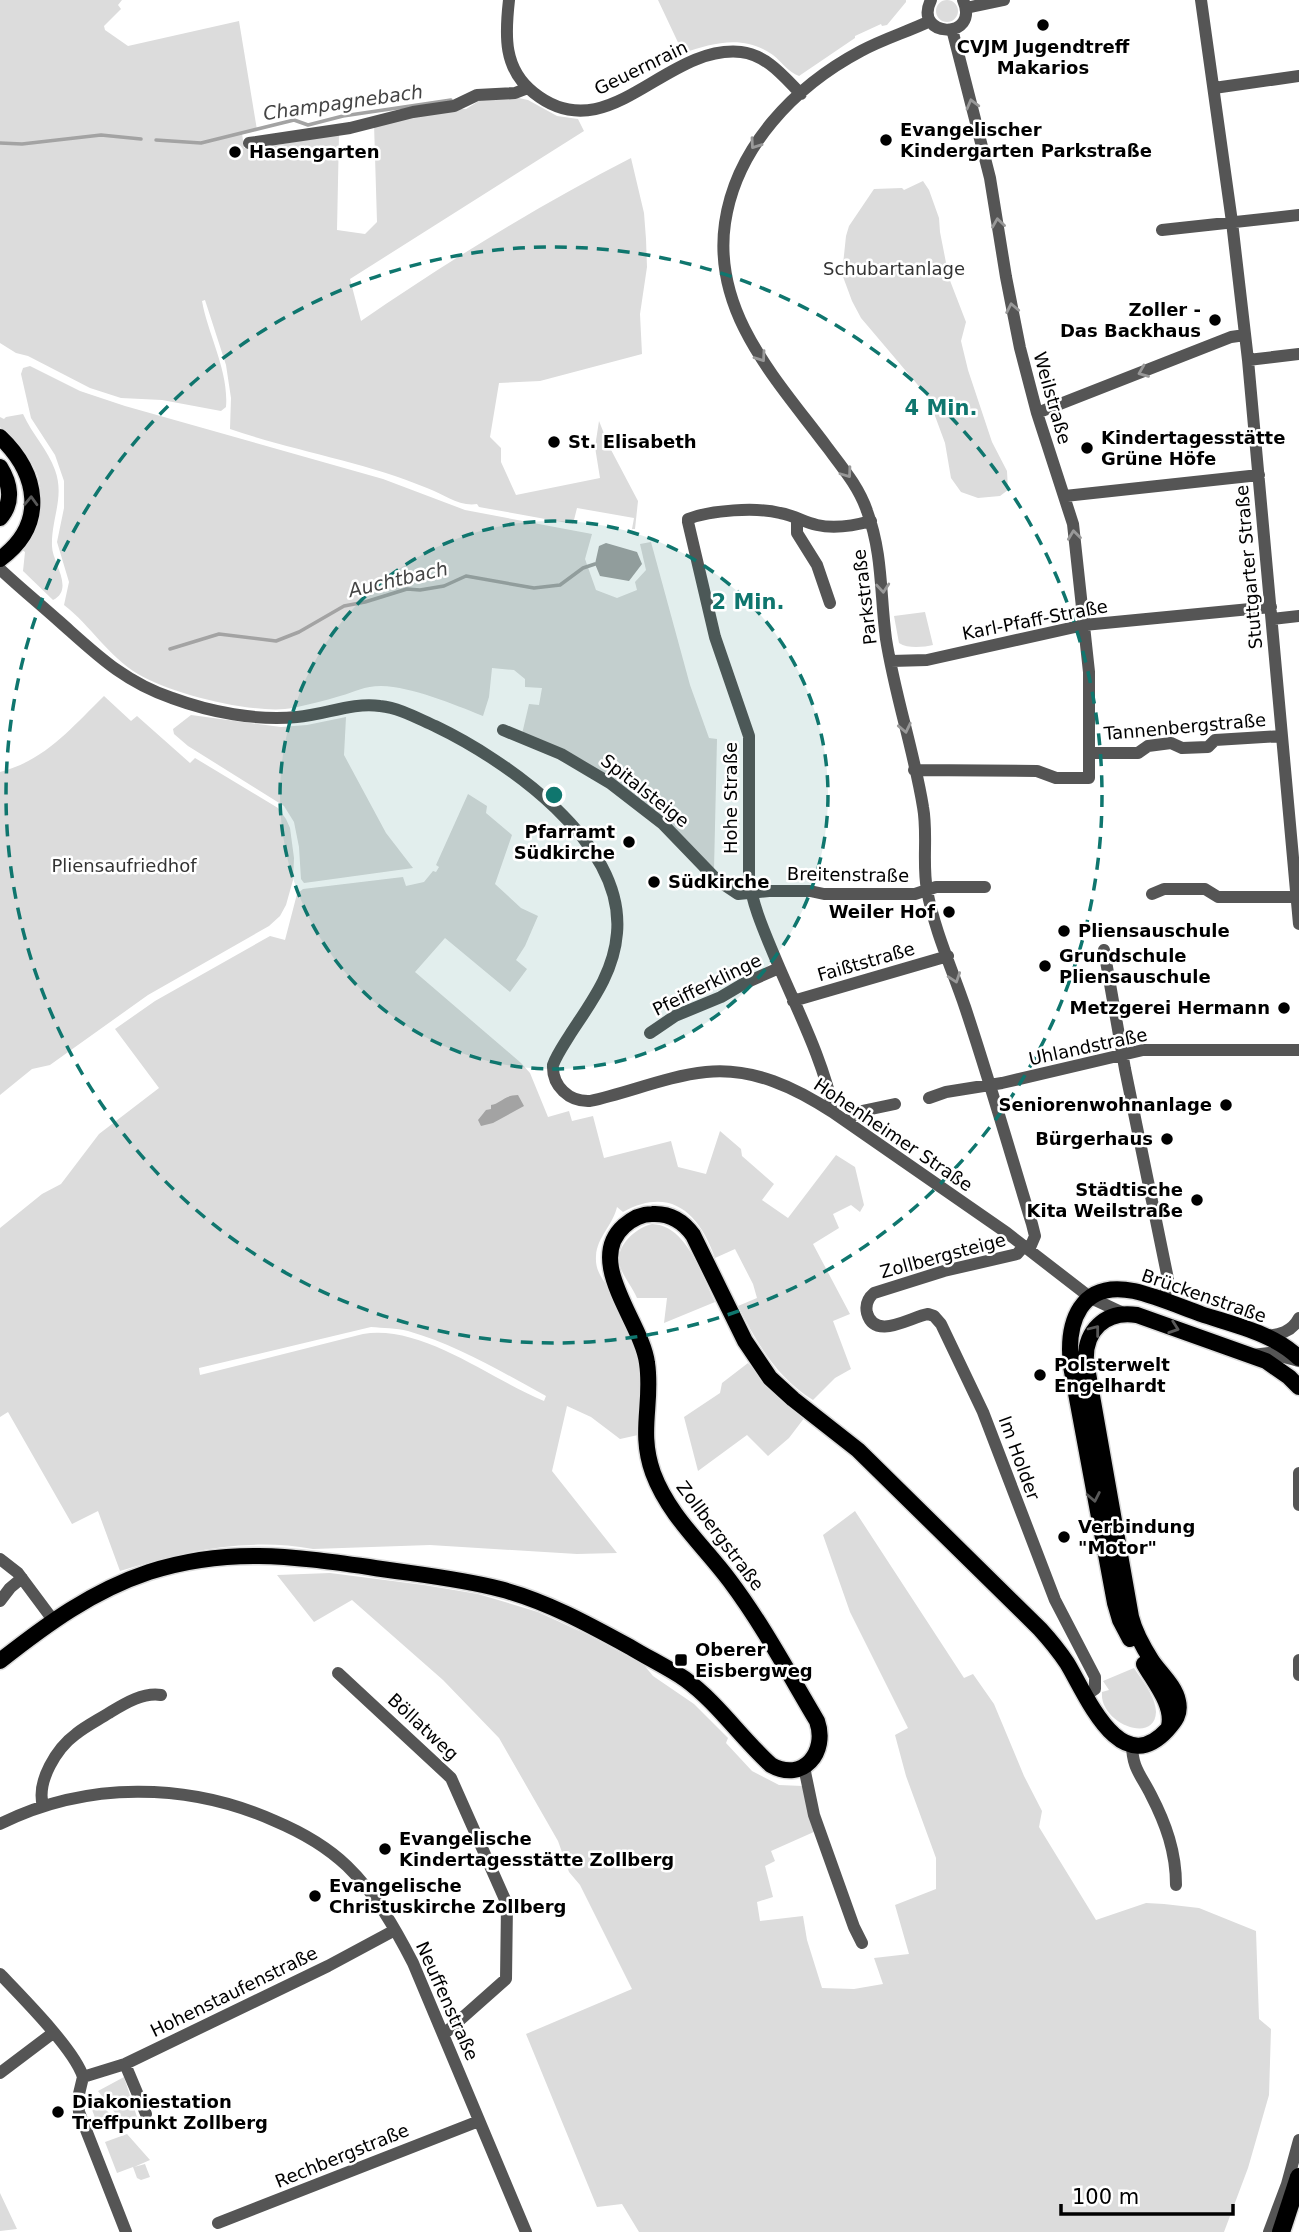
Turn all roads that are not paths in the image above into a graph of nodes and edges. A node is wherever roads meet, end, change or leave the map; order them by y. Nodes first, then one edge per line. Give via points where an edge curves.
1 (509, 0) edge
2 (931, 0) edge
3 (1004, 0) edge
4 (1201, 0) edge
5 (965, 4) edge
6 (930, 21) junction
7 (952, 30) junction
8 (1299, 76) edge
9 (528, 88) junction
10 (1214, 88) junction
11 (801, 94) junction
12 (249, 144) dead end
13 (1299, 215) edge
14 (1232, 222) junction
15 (1162, 230) dead end
16 (1245, 335) junction
17 (1299, 354) edge
18 (1248, 360) junction
19 (1037, 412) junction
20 (0, 437) edge
21 (0, 467) edge
22 (1259, 475) junction
23 (1065, 496) junction
24 (2, 518) edge
25 (797, 518) junction
26 (871, 522) junction
27 (0, 559) edge
28 (0, 569) edge
29 (831, 603) dead end
30 (1271, 613) junction
31 (1299, 616) edge
32 (1084, 625) junction
33 (891, 661) junction
34 (503, 730) dead end
35 (1283, 736) junction
36 (1090, 752) junction
37 (915, 770) junction
38 (985, 887) dead end
39 (927, 890) junction
40 (752, 894) junction
41 (1152, 894) dead end
42 (1298, 897) edge
43 (1299, 924) edge
44 (1104, 950) dead end
45 (948, 956) junction
46 (779, 968) junction
47 (793, 1001) junction
48 (650, 1033) dead end
49 (1299, 1050) edge
50 (1122, 1055) junction
51 (989, 1085) junction
52 (929, 1098) dead end
53 (895, 1104) dead end
54 (834, 1112) junction
55 (847, 1122) junction
56 (1027, 1248) junction
57 (870, 1297) joint
58 (1091, 1297) junction
59 (1164, 1301) junction
60 (1125, 1314) junction
61 (1299, 1318) edge
62 (1264, 1336) junction
63 (1253, 1355) junction
64 (1299, 1359) edge
65 (1299, 1387) edge
66 (1299, 1473) edge
67 (1299, 1505) edge
68 (0, 1559) edge
69 (22, 1578) junction
70 (0, 1601) edge
71 (53, 1619) junction
72 (1299, 1660) edge
73 (0, 1661) edge
74 (338, 1673) dead end
75 (1299, 1675) edge
76 (161, 1695) dead end
77 (1086, 1695) junction
78 (1166, 1731) junction
79 (1132, 1744) junction
80 (804, 1767) junction
81 (43, 1806) junction
82 (0, 1824) edge
83 (1176, 1885) dead end
84 (395, 1930) junction
85 (862, 1943) dead end
86 (0, 1974) edge
87 (53, 2034) junction
88 (444, 2034) junction
89 (125, 2064) junction
90 (0, 2073) edge
91 (83, 2077) junction
92 (146, 2114) dead end
93 (479, 2122) junction
94 (1299, 2140) edge
95 (1299, 2177) edge
96 (218, 2223) dead end
97 (126, 2232) edge
98 (526, 2232) edge
99 (1269, 2232) edge
100 (1281, 2232) edge

1 - 9 street, Geuernrain via 507,47 514,69
2 - 6 street via 927,9
3 - 5 street
4 - 10 street, Stuttgarter Straße
5 - 7 street via 965,19
6 - 7 street via 939,29
6 - 11 street, Parkstraße via 857,53
19 -> 7 street, Weilstraße via 1011,306 988,165
8 - 10 street
9 - 11 street, Geuernrain via 560,107 594,110 622,101 680,66 739,52 765,61
9 - 12 street via 477,95 454,106 350,128
10 - 14 street, Stuttgarter Straße
11 -> 26 street, Parkstraße via 762,134 739,172 725,224 726,277 736,313 751,342 853,481
13 - 14 street
14 - 15 street
14 - 16 street, Stuttgarter Straße
16 - 18 street, Stuttgarter Straße
16 -> 19 street
17 - 18 street
18 - 22 street, Stuttgarter Straße
19 - 23 street, Weilstraße
27 -> 20 main road via 20,538 33,500 24,465
21 - 24 main road via 10,491
22 - 23 street
22 - 30 street, Stuttgarter Straße
32 -> 23 street, Weilstraße via 1074,530
25 - 26 street via 836,527
25 - 29 street via 797,533 817,565
25 - 40 street, Hohe Straße via 760,510 688,519 715,638 750,736
26 -> 33 street, Parkstraße via 881,563
28 - 54 street, Hohenheimer Straße via 104,662 157,693 206,708 271,717 296,718 369,705 396,709 484,752 547,800 597,860 610,884 617,915 606,977 553,1065 556,1082 570,1096 590,1101 703,1072 734,1072 776,1082
30 - 31 street, Karl-Pfaff-Straße
30 - 32 street, Karl-Pfaff-Straße
30 - 35 street, Stuttgarter Straße
32 - 33 street, Karl-Pfaff-Straße via 926,660
32 - 36 street, Weilstraße
33 -> 37 street, Parkstraße
34 - 40 street, Spitalsteige via 561,754 610,783 673,832 728,889
35 - 36 street, Tannenbergstraße via 1215,740 1208,747 1182,748 1171,743 1138,752
35 - 42 street, Stuttgarter Straße
36 - 37 street, Weilstraße via 1090,778 1056,778 1037,771
37 - 39 street, Parkstraße via 924,812
38 - 39 street, Breitenstraße
39 - 40 street, Breitenstraße via 915,894
39 - 45 street, Parkstraße
40 - 46 street, Hohe Straße
41 - 42 street via 1164,889 1205,890 1218,897
42 - 43 street, Stuttgarter Straße
44 - 50 street
45 - 47 street, Faißtstraße
45 -> 51 street, Parkstraße
46 - 47 street, Hohe Straße
46 - 48 street, Pfeifferklinge
47 - 54 street, Hohe Straße via 829,1087
49 - 50 street, Uhlandstraße via 1150,1050
50 - 51 street, Uhlandstraße
50 - 59 street via 1168,1279
51 - 52 street, Uhlandstraße
51 - 56 street, Parkstraße via 1034,1231
53 - 55 street via 857,1112
54 - 55 street, Hohenheimer Straße
55 - 56 street, Hohenheimer Straße
56 - 57 street, Zollbergsteige
56 - 58 street, Hohenheimer Straße
57 - 77 street, Im Holder via 867,1313 879,1327 928,1314 941,1324 983,1412 1059,1608 1096,1677 1096,1687
58 - 59 main road, Brückenstraße via 1119,1290
58 - 60 street, Hohenheimer Straße
58 -> 78 main road via 1073,1319 1069,1349 1089,1471 1117,1612 1168,1706
59 - 62 main road, Brückenstraße
60 -> 63 main road
78 -> 60 main road via 1178,1716 1178,1701 1133,1623 1086,1362 1086,1345 1099,1324
61 - 62 street via 1286,1332
62 - 64 main road, Brückenstraße
63 - 64 street
63 - 65 main road via 1275,1366
66 - 67 street
68 - 69 street
69 - 70 street
69 - 71 street
71 - 73 main road
71 - 80 main road via 149,1572 233,1556 288,1556 483,1585 554,1608 668,1668 699,1691 771,1765 786,1770
72 - 75 street
74 - 88 street, Böllatweg via 451,1778 506,1903 506,1979
76 - 81 street via 124,1704 69,1740 47,1774 41,1790
77 - 79 main road, Zollbergstraße via 1111,1734
77 - 80 main road, Zollbergstraße via 1061,1654 1026,1615 850,1443 770,1378 745,1341 688,1229 665,1215 643,1215 620,1230 609,1262 646,1356 649,1460 668,1504 750,1609 817,1721 819,1749
78 - 79 main road via 1150,1742
79 - 83 street via 1135,1768 1159,1811 1172,1849
80 - 85 street via 814,1815
81 - 82 street, Neuffenstraße
81 - 84 street, Neuffenstraße via 93,1795 146,1792 199,1797 244,1808 304,1835 346,1864
84 - 88 street, Neuffenstraße
84 - 89 street, Hohenstaufenstraße
86 - 87 street
87 - 90 street
87 - 91 street
88 - 93 street, Neuffenstraße
89 - 91 street, Hohenstaufenstraße
89 - 92 street
91 - 97 street via 79,2112
93 - 96 street, Rechbergstraße
93 - 98 street, Neuffenstraße
94 - 99 street
95 - 100 highway

